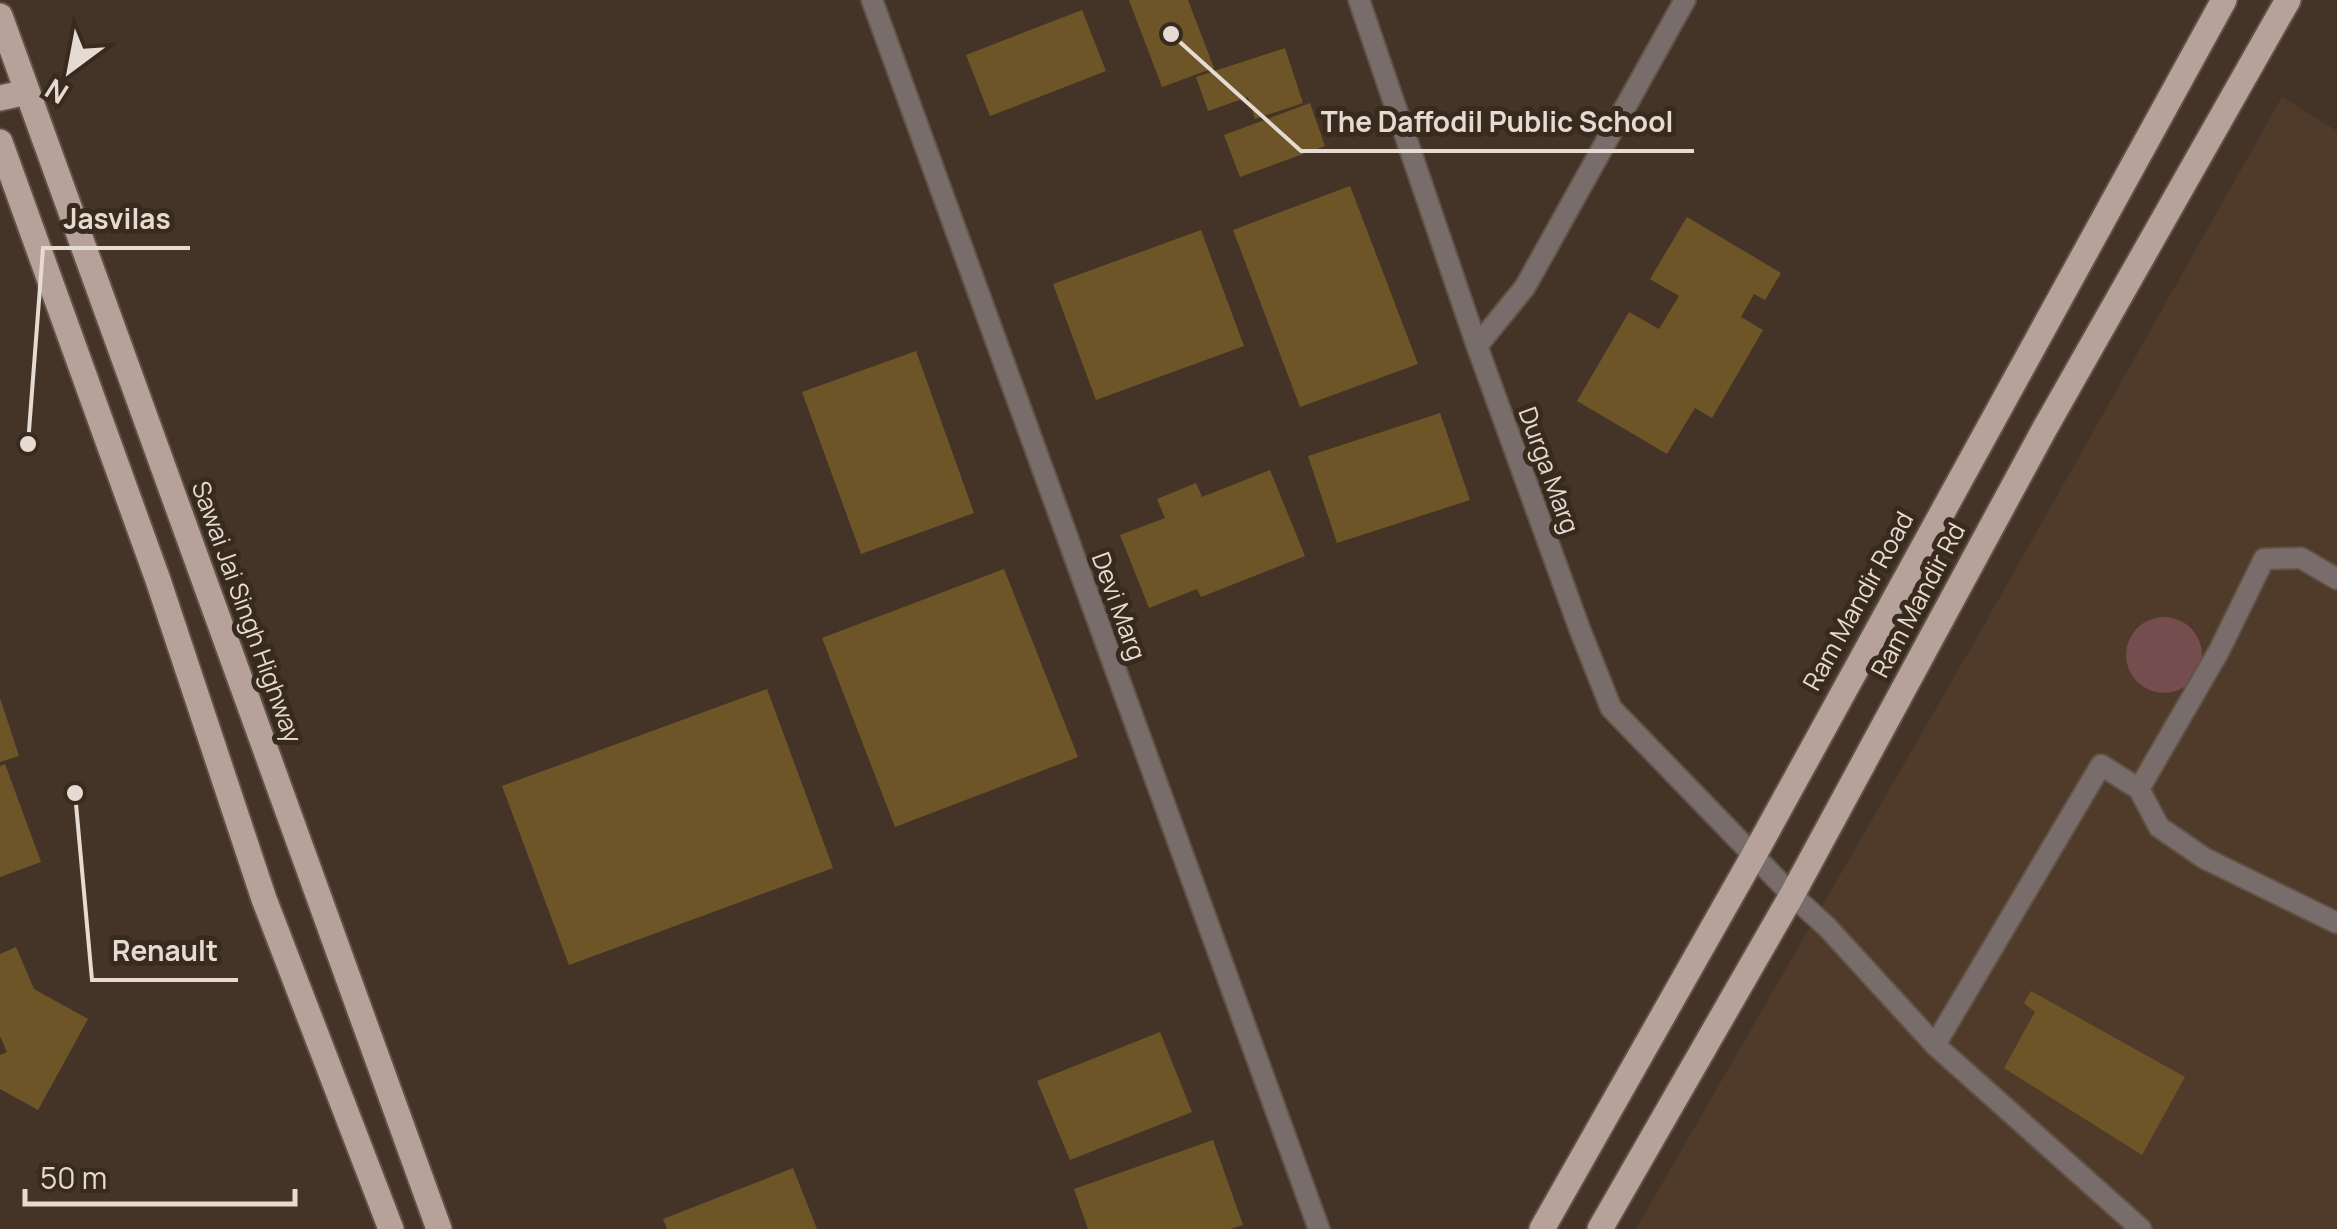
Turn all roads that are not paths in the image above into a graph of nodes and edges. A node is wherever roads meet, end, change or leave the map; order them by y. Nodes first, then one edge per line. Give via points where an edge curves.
1 (872, 0) edge
2 (1359, 0) edge
3 (1685, 0) edge
4 (2224, 0) edge
5 (2288, 0) edge
6 (0, 16) edge
7 (27, 92) junction
8 (0, 98) edge
9 (0, 142) edge
10 (1476, 346) junction
11 (2337, 579) edge
12 (2139, 789) junction
13 (1754, 855) junction
14 (1792, 895) junction
15 (2337, 922) edge
16 (1935, 1044) junction
17 (391, 1229) edge
18 (439, 1229) edge
19 (1319, 1229) edge
20 (1542, 1229) edge
21 (1600, 1229) edge
22 (2141, 1229) edge

1 - 19 street, Devi Marg
2 - 10 street, Durga Marg
3 - 10 street via 1524,287
4 - 13 main road, Ram Mandir Road
5 - 14 main road, Ram Mandir Rd via 2045,428
6 - 7 main road, Sawai Jai Singh Highway
7 - 8 main road
7 - 18 main road, Sawai Jai Singh Highway
9 - 17 main road via 264,899
10 - 13 street, Durga Marg via 1611,708
11 - 12 street via 2302,558 2264,560
12 - 15 street via 2160,827 2204,858
12 - 16 street via 2100,765
13 - 14 street, Durga Marg
13 - 20 main road, Ram Mandir Road
14 - 16 street, Durga Marg
14 - 21 main road, Ram Mandir Rd
16 - 22 street, Durga Marg

